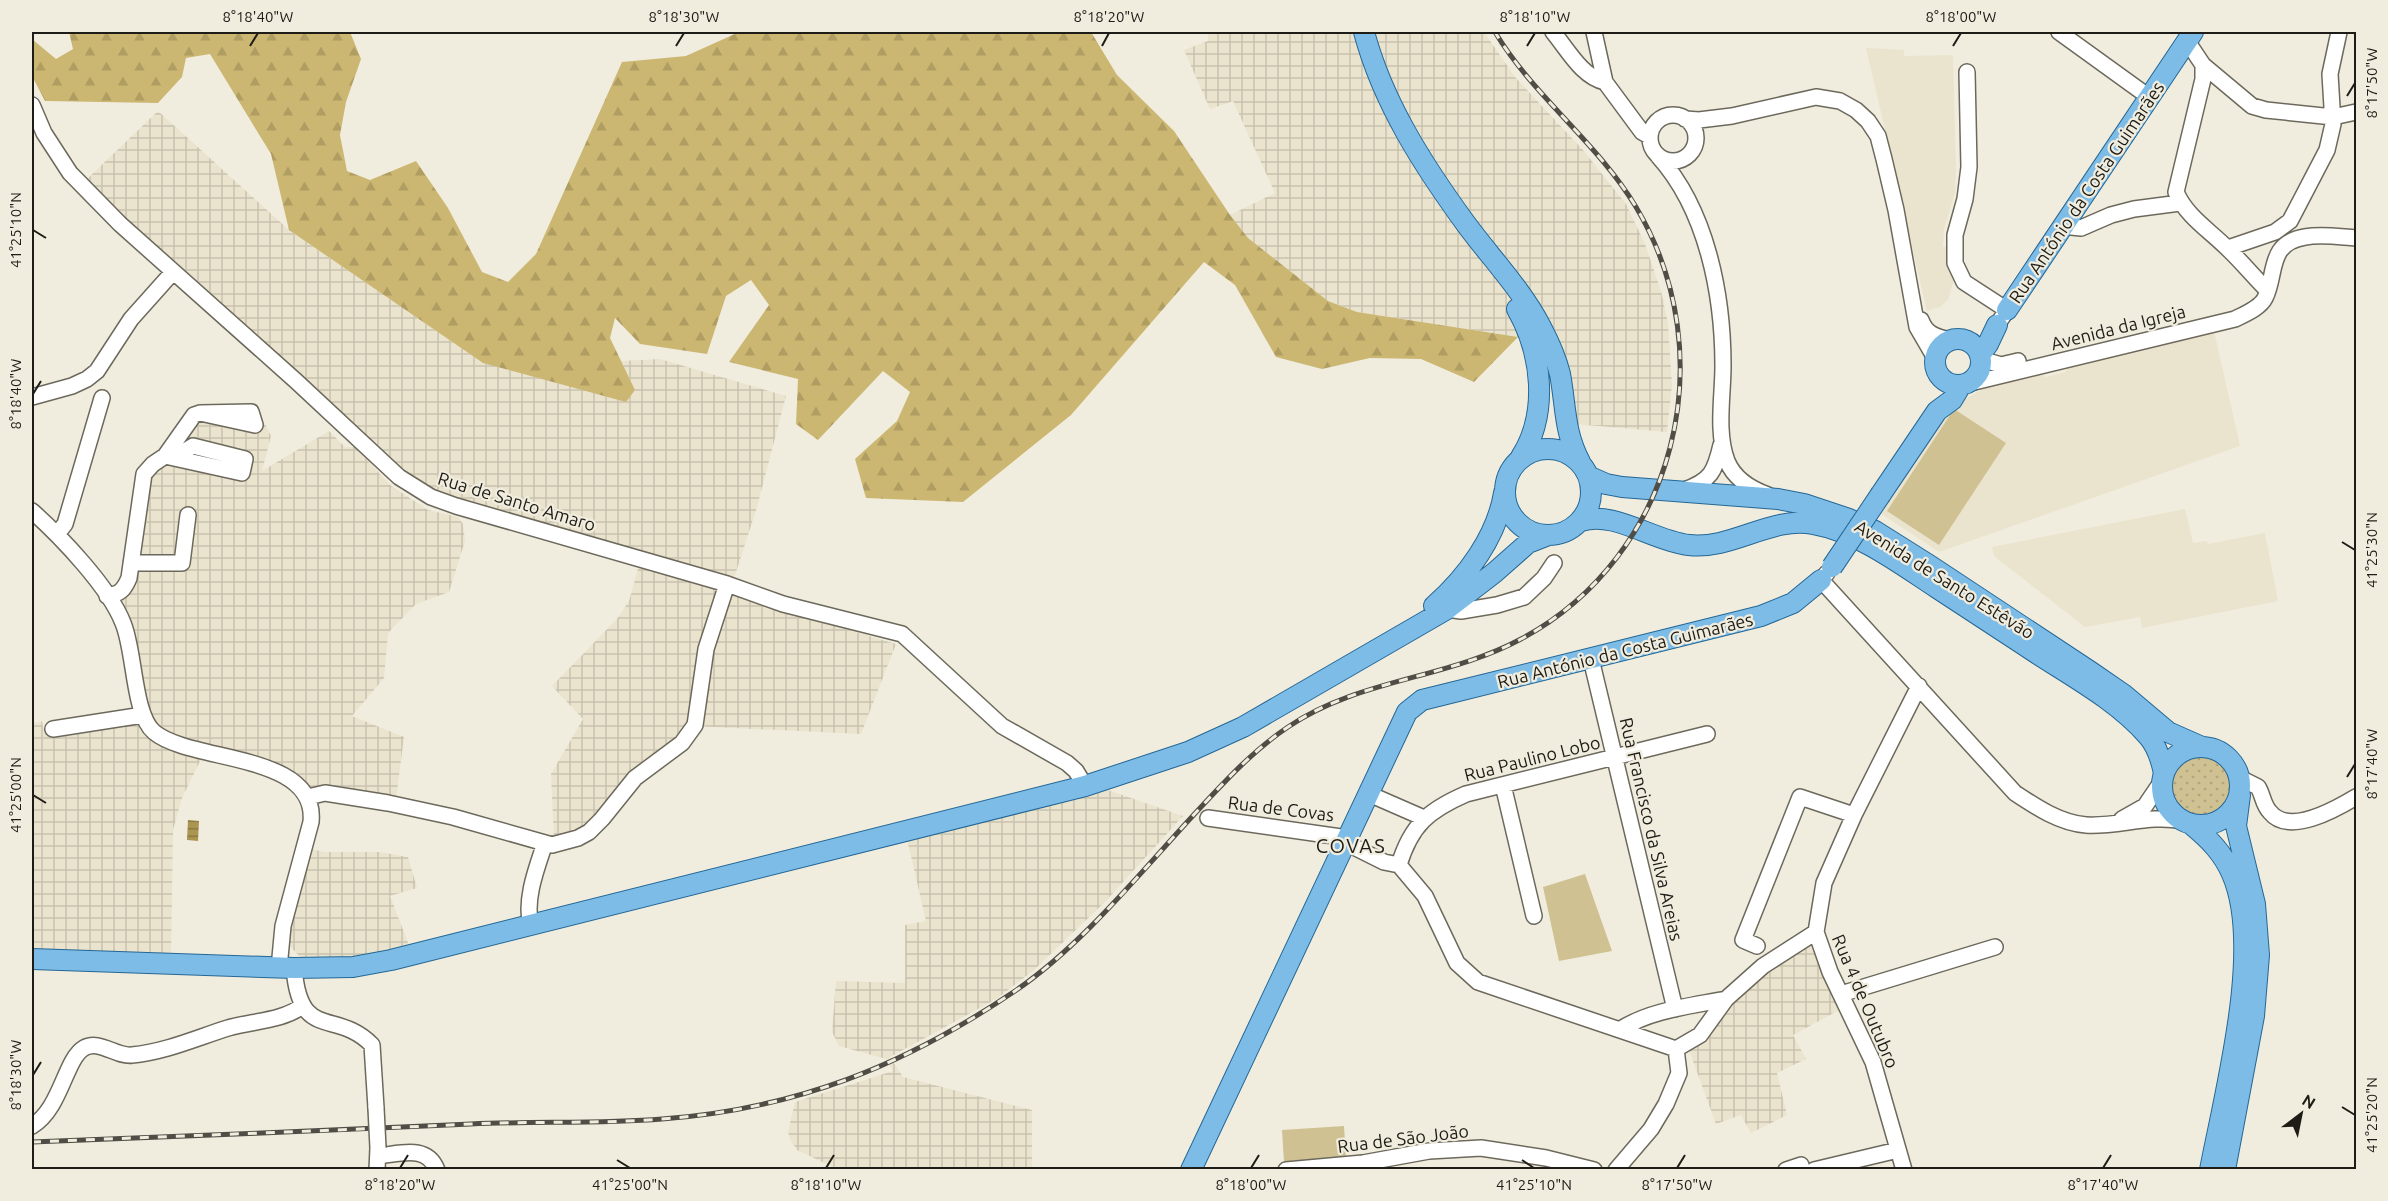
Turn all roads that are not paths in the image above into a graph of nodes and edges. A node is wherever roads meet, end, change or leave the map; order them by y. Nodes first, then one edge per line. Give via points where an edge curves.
1 (1364, 32) edge
2 (1553, 32) edge
3 (1594, 32) edge
4 (2059, 32) edge
5 (2339, 32) edge
6 (2190, 36) edge
7 (2203, 65) junction
8 (1966, 72) dead end
9 (1605, 82) junction
10 (2149, 97) junction
11 (32, 105) edge
12 (1629, 111) junction
13 (2356, 112) edge
14 (1732, 116) junction
15 (2333, 117) junction
16 (1661, 118) junction
17 (1685, 118) junction
18 (1649, 136) junction
19 (1696, 138) junction
20 (1689, 155) junction
21 (1658, 156) junction
22 (1684, 191) junction
23 (2180, 203) junction
24 (2290, 221) junction
25 (2062, 226) junction
26 (2356, 238) edge
27 (2297, 239) junction
28 (1481, 244) junction
29 (2228, 248) junction
30 (173, 272) junction
31 (2267, 290) junction
32 (1913, 301) junction
33 (2002, 317) junction
34 (1950, 340) junction
35 (1977, 352) junction
36 (1935, 358) junction
37 (1956, 383) junction
38 (32, 397) edge
39 (102, 398) dead end
40 (200, 413) dead end
41 (1722, 439) junction
42 (165, 456) junction
43 (1521, 457) junction
44 (184, 459) dead end
45 (1584, 469) junction
46 (1504, 490) junction
47 (1679, 491) junction
48 (1778, 499) junction
49 (32, 511) edge
50 (188, 515) dead end
51 (1581, 521) junction
52 (57, 534) junction
53 (1546, 536) junction
54 (1554, 562) dead end
55 (131, 563) junction
56 (1827, 573) junction
57 (727, 584) junction
58 (107, 596) junction
59 (1447, 609) junction
60 (1390, 642) junction
61 (1591, 659) junction
62 (1918, 686) junction
63 (143, 715) junction
64 (53, 729) dead end
65 (1707, 734) dead end
66 (2202, 747) junction
67 (1615, 758) junction
68 (2163, 777) junction
69 (1503, 785) junction
70 (1085, 786) junction
71 (2240, 787) junction
72 (1369, 794) junction
73 (308, 797) junction
74 (2356, 797) edge
75 (1854, 815) junction
76 (1208, 818) dead end
77 (1424, 818) junction
78 (2115, 823) junction
79 (2187, 823) junction
80 (1347, 840) junction
81 (545, 843) junction
82 (1399, 865) junction
83 (1534, 916) dead end
84 (531, 925) junction
85 (1816, 932) junction
86 (1757, 946) dead end
87 (1995, 947) dead end
88 (32, 959) edge
89 (286, 968) junction
90 (1841, 994) junction
91 (1726, 999) junction
92 (302, 1006) junction
93 (1675, 1009) junction
94 (1621, 1029) junction
95 (1676, 1050) junction
96 (32, 1126) edge
97 (1898, 1150) junction
98 (378, 1158) edge
99 (437, 1170) edge
100 (1191, 1170) edge
101 (1287, 1170) edge
102 (1594, 1170) edge
103 (1616, 1170) edge
104 (1786, 1170) edge
105 (1802, 1170) edge
106 (1814, 1170) edge
107 (1904, 1170) edge
108 (2210, 1170) edge
109 (2225, 1170) edge

1 - 28 main road via 1389,100 1409,139
2 - 9 street via 1593,80
3 - 9 street
4 - 10 street
5 - 15 street via 2330,74
6 - 7 street
6 - 10 main road, Rua António da Costa Guimarães
7 - 15 street via 2252,106
7 - 23 street via 2203,79 2179,174 2176,192
8 - 33 street via 1968,167 1965,200 1955,235 1955,263 1964,282
9 - 12 street
10 - 25 main road, Rua António da Costa Guimarães
11 - 30 street, Rua de Santo Amaro via 44,133 70,172
12 - 16 street
12 - 18 street
13 - 15 street
14 - 17 street
14 - 19 street
14 - 32 street via 1799,99 1827,97 1856,110 1868,121 1878,136 1884,159
15 - 24 street via 2327,150
16 - 17 street
16 - 18 street
17 - 19 street
18 - 21 street
19 - 20 street
20 - 21 street via 1672,162
20 - 22 street
21 - 22 street
22 - 41 street via 1705,245 1717,294 1723,364
23 - 25 street via 2134,209 2081,228
23 - 29 street
24 - 27 street
24 - 29 street via 2275,232
25 - 33 main road, Rua António da Costa Guimarães
26 - 27 street
27 - 31 street, Avenida da Igreja via 2279,252
28 - 43 main road via 1525,323 1536,360 1539,402 1532,435
28 - 45 main road via 1525,301 1548,342 1559,373 1571,446
29 - 31 street
30 - 38 street via 131,319 97,371 72,386
30 - 57 street, Rua de Santo Amaro via 413,488 456,506
31 - 35 street, Avenida da Igreja via 2251,304 2235,309 2001,365
31 - 37 street, Avenida da Igreja via 2260,304 2235,319
32 - 34 street via 1927,332
32 - 36 street via 1917,327
33 - 35 main road, Rua António da Costa Guimarães via 1988,344
34 - 35 main road via 1957,339
34 - 36 main road via 1942,344
35 - 37 main road via 1978,374
36 - 37 main road via 1935,366
37 - 56 main road, Rua António da Costa Guimarães, bridge
39 - 52 street via 65,524
40 - 42 street via 194,415
41 - 47 street via 1709,477
41 - 48 street via 1728,464 1738,478
42 - 44 street
42 - 55 street via 144,474
43 - 45 main road via 1545,448 1558,450 1570,454
43 - 46 main road via 1506,477
45 - 47 main road, Avenida de Santo Estêvão via 1606,484
45 - 51 main road via 1591,500
46 - 53 main road via 1511,516 1533,533
46 - 60 main road via 1499,515 1470,567 1436,604
47 - 48 main road, Avenida de Santo Estêvão
48 - 66 main road, Avenida de Santo Estêvão via 1824,511 1875,531 2108,684 2168,732
49 - 52 street
50 - 55 street via 182,563
51 - 53 main road via 1565,532
51 - 68 main road, Avenida de Santo Estêvão via 1592,517 1614,520 1661,539 1690,545 1724,543 1802,523 1861,541 2102,697 2149,736 2158,753
52 - 58 street
53 - 59 main road via 1528,543
54 - 59 street via 1524,597 1461,611
55 - 58 street via 125,587 119,594
56 - 61 main road, Rua António da Costa Guimarães via 1793,603 1761,616
56 - 62 street
57 - 70 street, Rua de Santo Amaro via 783,604 902,634 1002,726 1067,763
57 - 81 street via 706,649 698,718 690,734 635,778 589,832 563,843
58 - 63 street via 128,636
59 - 60 main road
60 - 70 main road via 1218,740
61 - 67 street, Rua Francisco da Silva Areias
61 - 72 main road, Rua António da Costa Guimarães via 1422,700 1407,712
62 - 75 street, Rua 4 de Outubro
62 - 78 street via 2015,793 2047,814 2085,825
63 - 64 street
63 - 73 street via 153,731 164,738 262,767 288,779
65 - 67 street, Rua Paulino Lobo
66 - 68 main road via 2176,756
66 - 71 main road via 2217,750 2229,759
67 - 69 street, Rua Paulino Lobo
67 - 93 street, Rua Francisco da Silva Areias
68 - 78 street via 2145,806
68 - 79 main road via 2166,804
69 - 77 street, Rua Paulino Lobo via 1457,798
69 - 83 street
70 - 84 main road
71 - 74 street via 2259,787 2268,811 2284,822 2314,817
71 - 79 main road via 2232,810 2219,821
71 - 109 main road via 2236,826 2255,904 2259,955 2254,1016
72 - 77 street
72 - 80 main road
73 - 81 street via 326,793 388,803 453,816
73 - 89 street via 311,822 283,926
75 - 85 street, Rua 4 de Outubro via 1824,884
75 - 86 street via 1800,797 1743,940
76 - 80 street, Rua de Covas
77 - 82 street, Rua Paulino Lobo via 1404,846
78 - 79 street via 2156,818
79 - 108 main road via 2218,850 2230,869 2239,893 2244,933 2238,1019
80 - 82 street, Rua de Covas via 1384,862
80 - 100 main road
81 - 84 street via 529,908
82 - 94 street via 1425,896 1457,963 1479,982
84 - 89 main road via 353,967
85 - 90 street, Rua 4 de Outubro
85 - 91 street via 1763,966
87 - 90 street
88 - 89 main road
89 - 92 street
90 - 97 street, Rua 4 de Outubro via 1873,1062
91 - 93 street
91 - 95 street via 1700,1035
92 - 96 street via 292,1014 133,1055 116,1054 93,1045 86,1047 78,1053 47,1111
92 - 98 street, bridge via 311,1016 365,1038 372,1045
93 - 94 street via 1636,1020
94 - 95 street
95 - 103 street via 1679,1073 1666,1104 1651,1129
97 - 106 street
97 - 107 street, Rua 4 de Outubro
98 - 99 street via 422,1153 430,1157
101 - 102 street, Rua de São João via 1481,1148
104 - 105 street via 1801,1166

